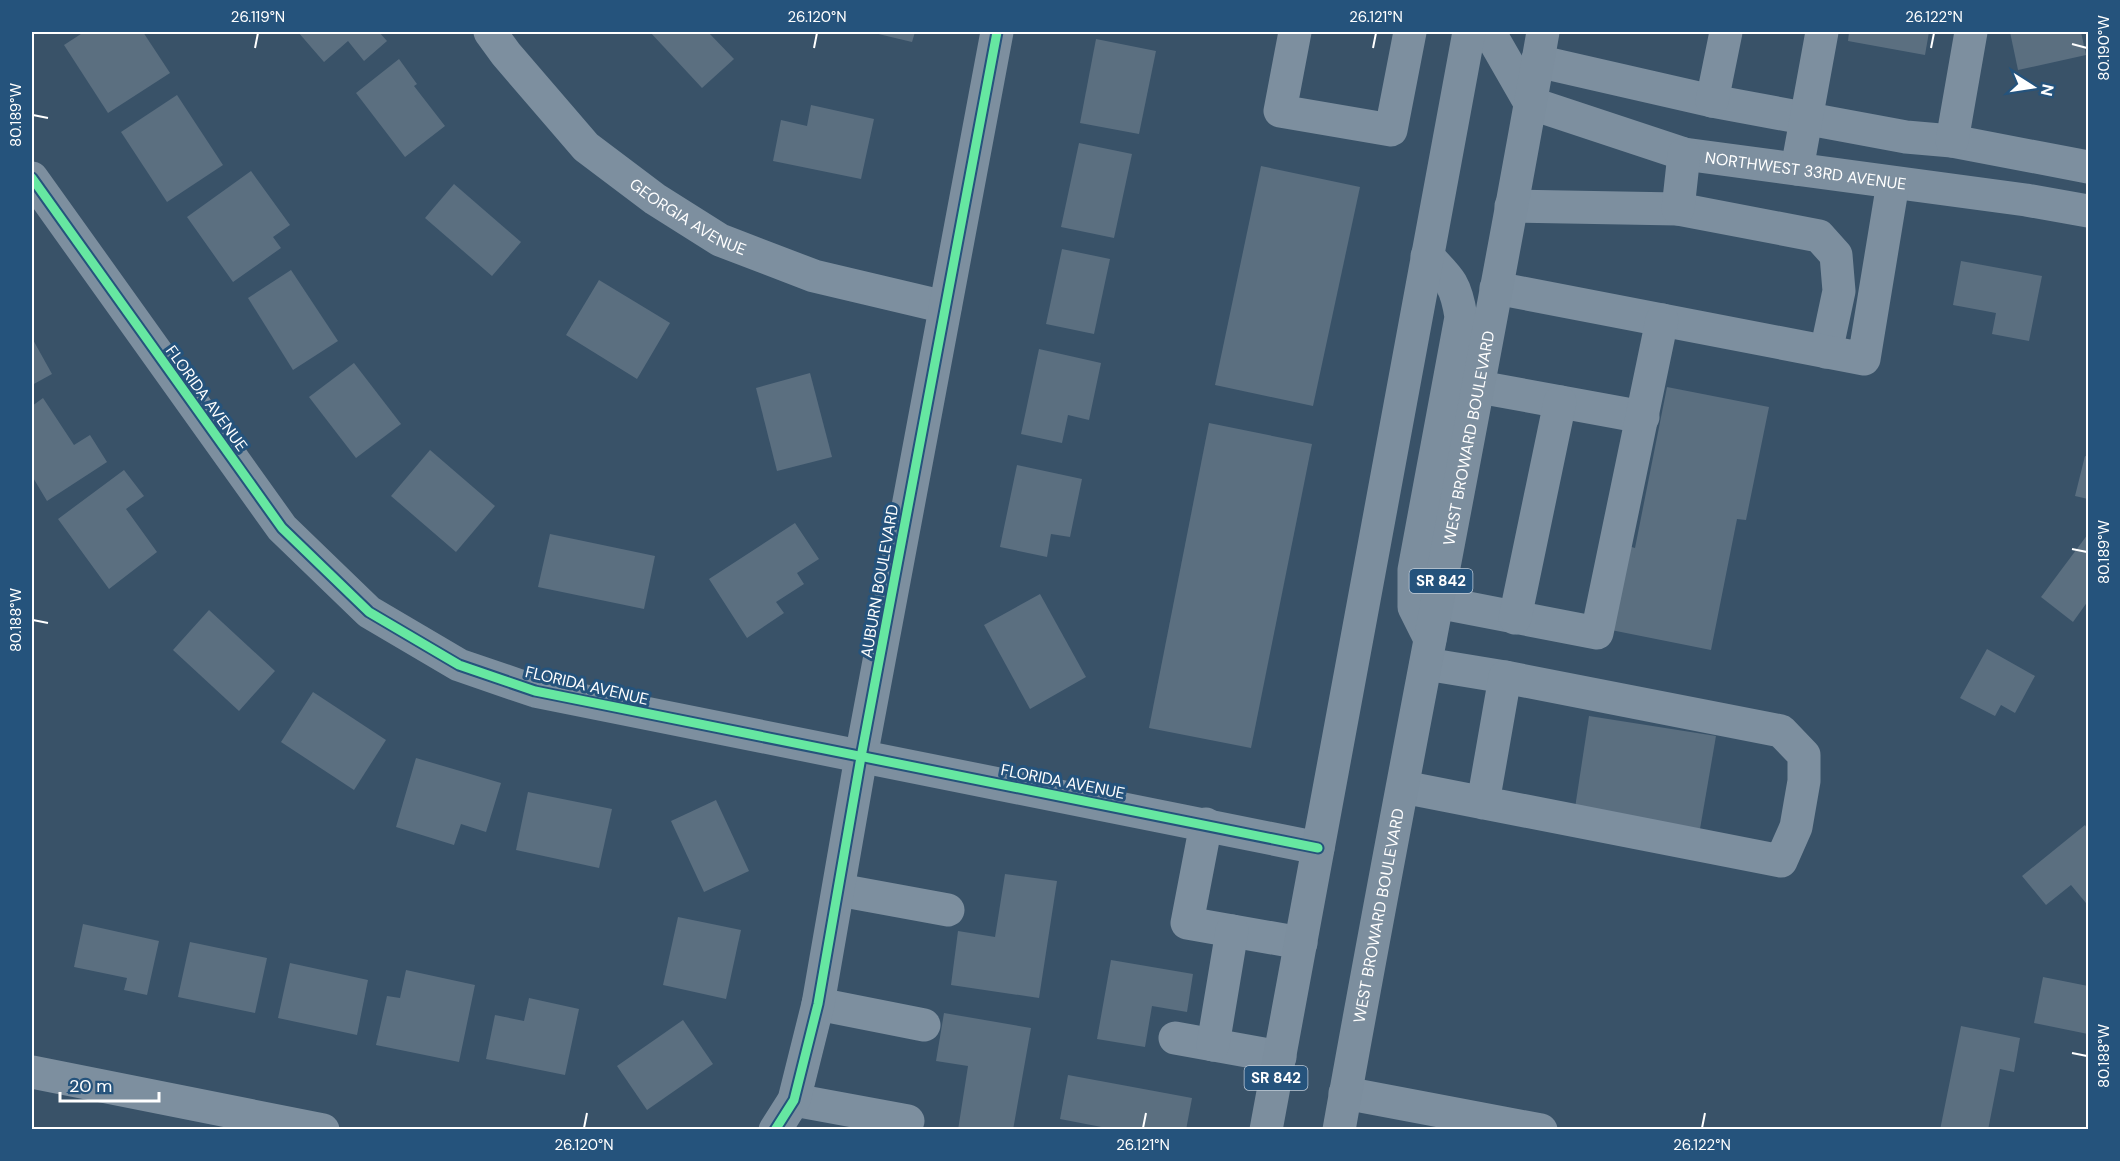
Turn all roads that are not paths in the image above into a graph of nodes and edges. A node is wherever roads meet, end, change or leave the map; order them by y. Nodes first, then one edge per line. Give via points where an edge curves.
1 (490, 32) edge
2 (997, 32) edge
3 (1295, 32) edge
4 (1410, 32) edge
5 (1469, 32) edge
6 (1491, 32) edge
7 (1726, 32) edge
8 (1822, 32) edge
9 (1971, 32) edge
10 (1540, 46) edge
11 (1712, 101) junction
12 (1530, 103) junction
13 (1807, 119) junction
14 (1952, 141) junction
15 (1684, 153) junction
16 (2088, 167) edge
17 (1797, 169) junction
18 (32, 178) edge
19 (1893, 183) junction
20 (1511, 206) junction
21 (1678, 209) junction
22 (2088, 211) edge
23 (1427, 256) junction
24 (1496, 288) junction
25 (945, 307) junction
26 (1662, 320) junction
27 (1826, 352) junction
28 (1479, 387) junction
29 (1560, 402) junction
30 (1643, 417) junction
31 (1437, 602) junction
32 (1515, 618) junction
33 (1428, 652) junction
34 (1505, 676) junction
35 (861, 758) junction
36 (1402, 787) junction
37 (1483, 803) junction
38 (1206, 824) junction
39 (1318, 848) junction
40 (839, 890) junction
41 (948, 910) dead end
42 (1232, 931) junction
43 (1301, 943) junction
44 (818, 1004) junction
45 (924, 1024) dead end
46 (1176, 1038) dead end
47 (1213, 1044) junction
48 (1280, 1057) junction
49 (32, 1072) edge
50 (1345, 1093) junction
51 (794, 1100) junction
52 (908, 1121) dead end
53 (1441, 1121) edge
54 (323, 1130) edge
55 (775, 1130) edge
56 (1266, 1130) edge
57 (1339, 1130) edge
58 (1541, 1130) edge

1 - 25 street, GEORGIA AVENUE via 586,147 655,199 720,240 814,276
2 - 25 street, AUBURN BOULEVARD
3 - 4 street via 1280,111 1392,130
5 - 23 main road, SR 842
6 - 12 main road
7 - 11 street
8 - 13 street
9 - 14 street
10 - 11 street
10 - 12 main road, WEST BROWARD BOULEVARD / SR 842
11 - 13 street
12 - 15 street, NORTHWEST 33RD AVENUE
12 - 20 main road, WEST BROWARD BOULEVARD / SR 842
13 - 14 street
13 - 17 street
14 - 16 street
15 - 17 street, NORTHWEST 33RD AVENUE
15 - 21 street
17 - 19 street, NORTHWEST 33RD AVENUE
18 - 35 street, FLORIDA AVENUE via 282,528 369,612 459,665 535,691
19 - 22 street, NORTHWEST 33RD AVENUE
19 - 27 street via 1864,359
20 - 21 street
20 - 24 main road, WEST BROWARD BOULEVARD / SR 842
21 - 27 street via 1819,236 1836,255 1839,291
23 - 33 main road via 1450,279 1458,295 1461,317 1414,570 1413,607
23 - 39 main road, SR 842
24 - 26 street
24 - 28 main road, WEST BROWARD BOULEVARD / SR 842
25 - 35 street, AUBURN BOULEVARD
26 - 27 street
26 - 30 street
28 - 29 street
28 - 31 main road, WEST BROWARD BOULEVARD / SR 842
29 - 30 street
29 - 32 street
30 - 32 street via 1597,633
31 - 32 street
31 - 33 main road, WEST BROWARD BOULEVARD / SR 842
33 - 34 street
33 - 36 main road, WEST BROWARD BOULEVARD / SR 842
34 - 37 street
34 - 37 street via 1781,730 1804,755 1804,781 1796,827 1781,861
35 - 38 street, FLORIDA AVENUE
35 - 40 street, AUBURN BOULEVARD
36 - 37 street
36 - 50 main road, WEST BROWARD BOULEVARD / SR 842
38 - 39 street, FLORIDA AVENUE
38 - 42 street via 1187,923
39 - 43 main road, SR 842
40 - 41 street
40 - 44 street, AUBURN BOULEVARD
42 - 43 street
42 - 47 street
43 - 48 main road, SR 842
44 - 45 street
44 - 51 street, AUBURN BOULEVARD
46 - 47 street
47 - 48 street
48 - 56 main road, SR 842
49 - 54 street
50 - 53 street
50 - 57 main road, WEST BROWARD BOULEVARD / SR 842
51 - 52 street
51 - 55 street, AUBURN BOULEVARD
53 - 58 street

